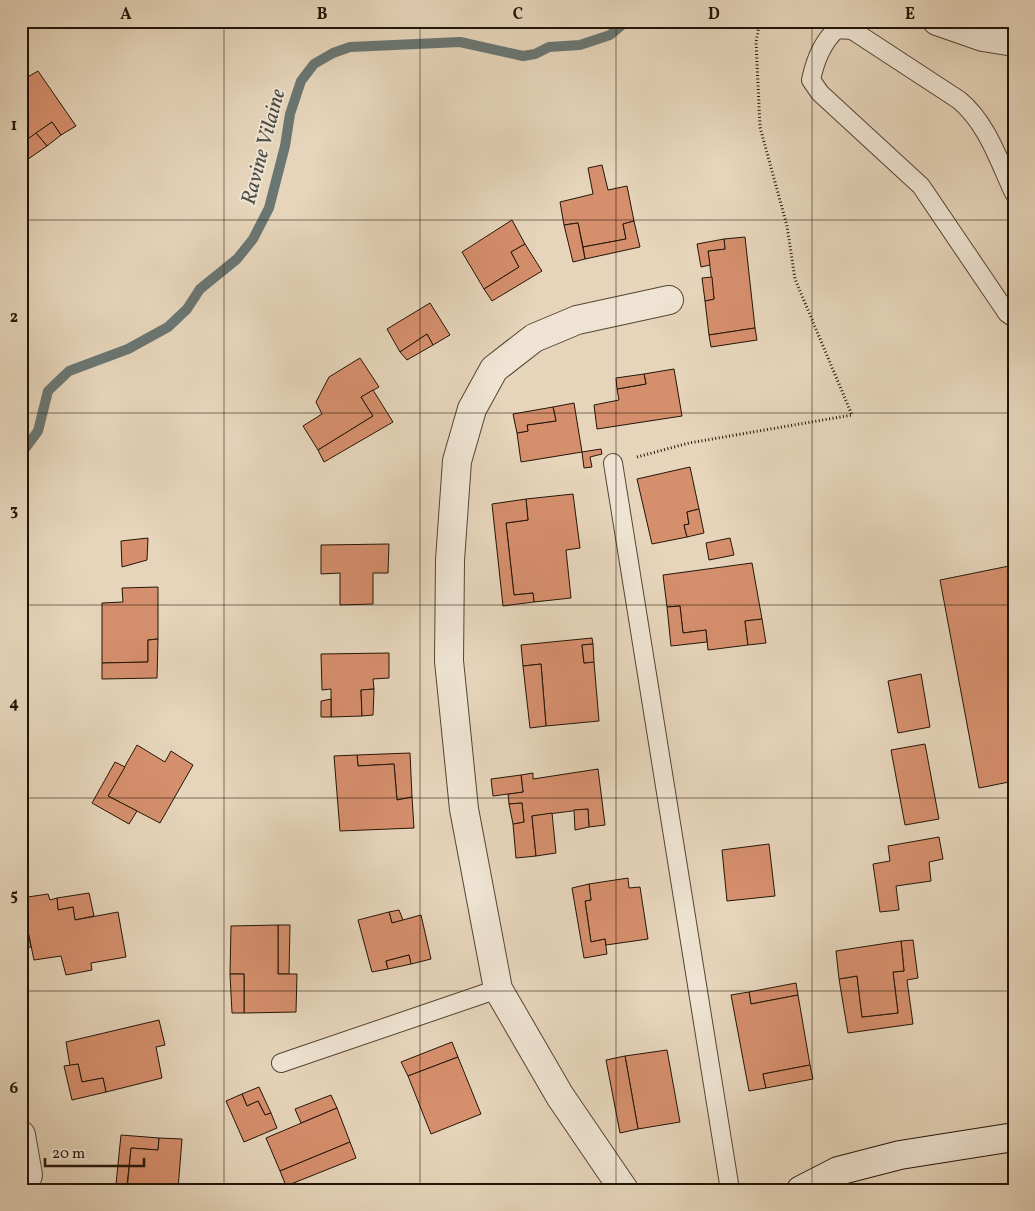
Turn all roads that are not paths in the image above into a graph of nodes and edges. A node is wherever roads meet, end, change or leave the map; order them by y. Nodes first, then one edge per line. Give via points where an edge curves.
1 (937, 21) edge
2 (1014, 42) edge
3 (1014, 193) edge
4 (669, 300) dead end
5 (1014, 318) edge
6 (613, 463) road end
7 (498, 989) junction
8 (282, 1062) dead end
9 (21, 1135) edge
10 (1014, 1138) edge
11 (22, 1190) edge
12 (624, 1190) edge
13 (730, 1190) edge
14 (801, 1190) edge

1 - 2 street via 984,38
3 - 5 lane via 970,108 852,30 837,29 829,36 814,64 811,80 820,93 921,186 1007,313
4 - 7 street via 577,320 527,343 494,369 472,408 457,461 450,560 449,661 464,809
6 - 13 lane
7 - 8 lane
7 - 12 street via 560,1096
9 - 11 street via 28,1175
10 - 14 street via 900,1155 838,1171

